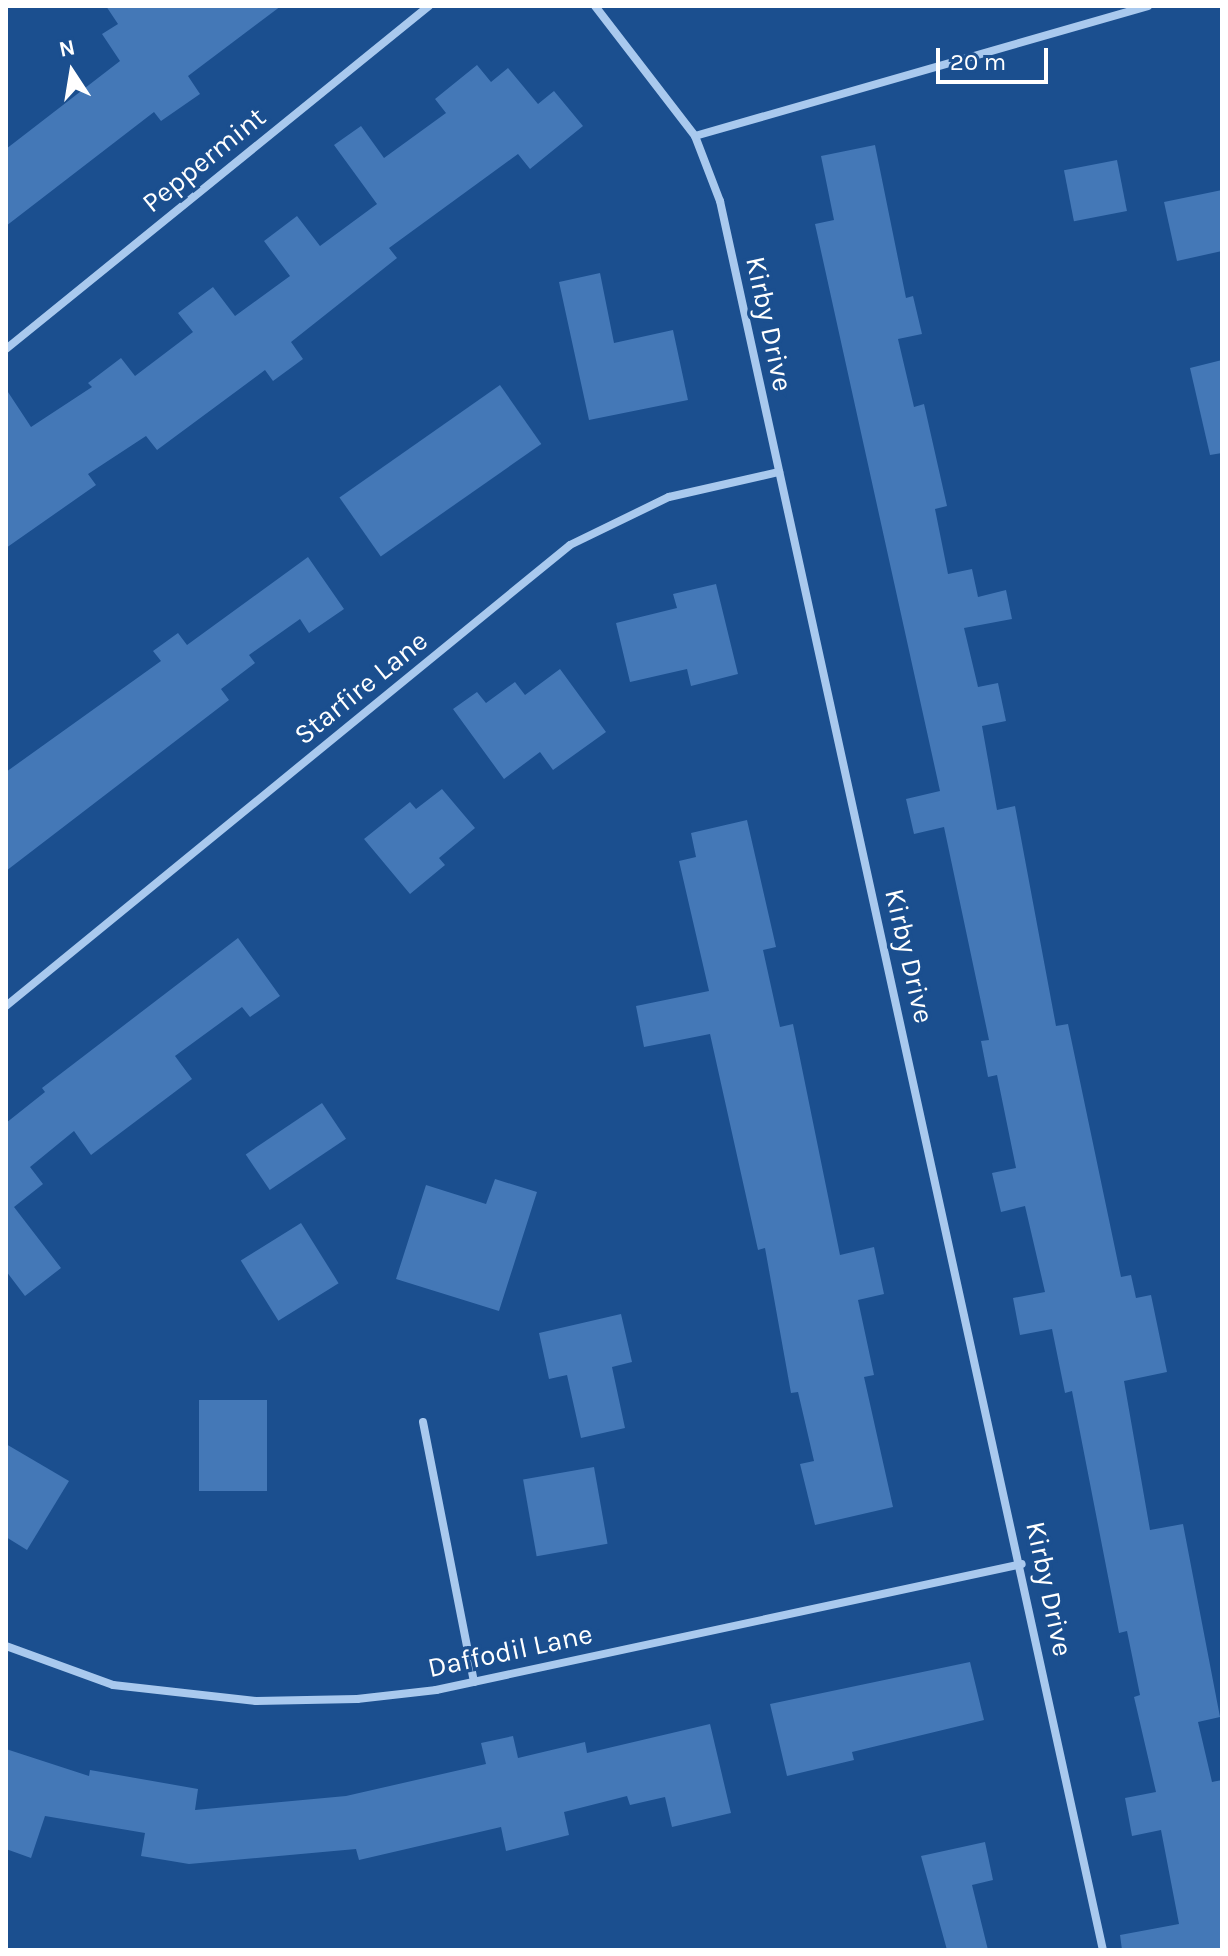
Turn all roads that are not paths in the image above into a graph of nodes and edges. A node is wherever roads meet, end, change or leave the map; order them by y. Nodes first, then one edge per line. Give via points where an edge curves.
1 (429, 6) edge
2 (595, 6) edge
3 (1148, 6) edge
4 (695, 136) junction
5 (6, 349) edge
6 (779, 472) junction
7 (6, 1006) edge
8 (423, 1422) dead end
9 (1022, 1564) junction
10 (6, 1646) edge
11 (474, 1682) junction
12 (1103, 1950) edge

1 - 5 street, Peppermint
2 - 4 street, Kirby Drive
3 - 4 street
4 - 6 street, Kirby Drive via 720,201
6 - 7 street, Starfire Lane via 669,497 570,545
6 - 9 street, Kirby Drive
8 - 11 street
9 - 11 street, Daffodil Lane
9 - 12 street, Kirby Drive
10 - 11 street, Daffodil Lane via 113,1685 256,1701 357,1699

